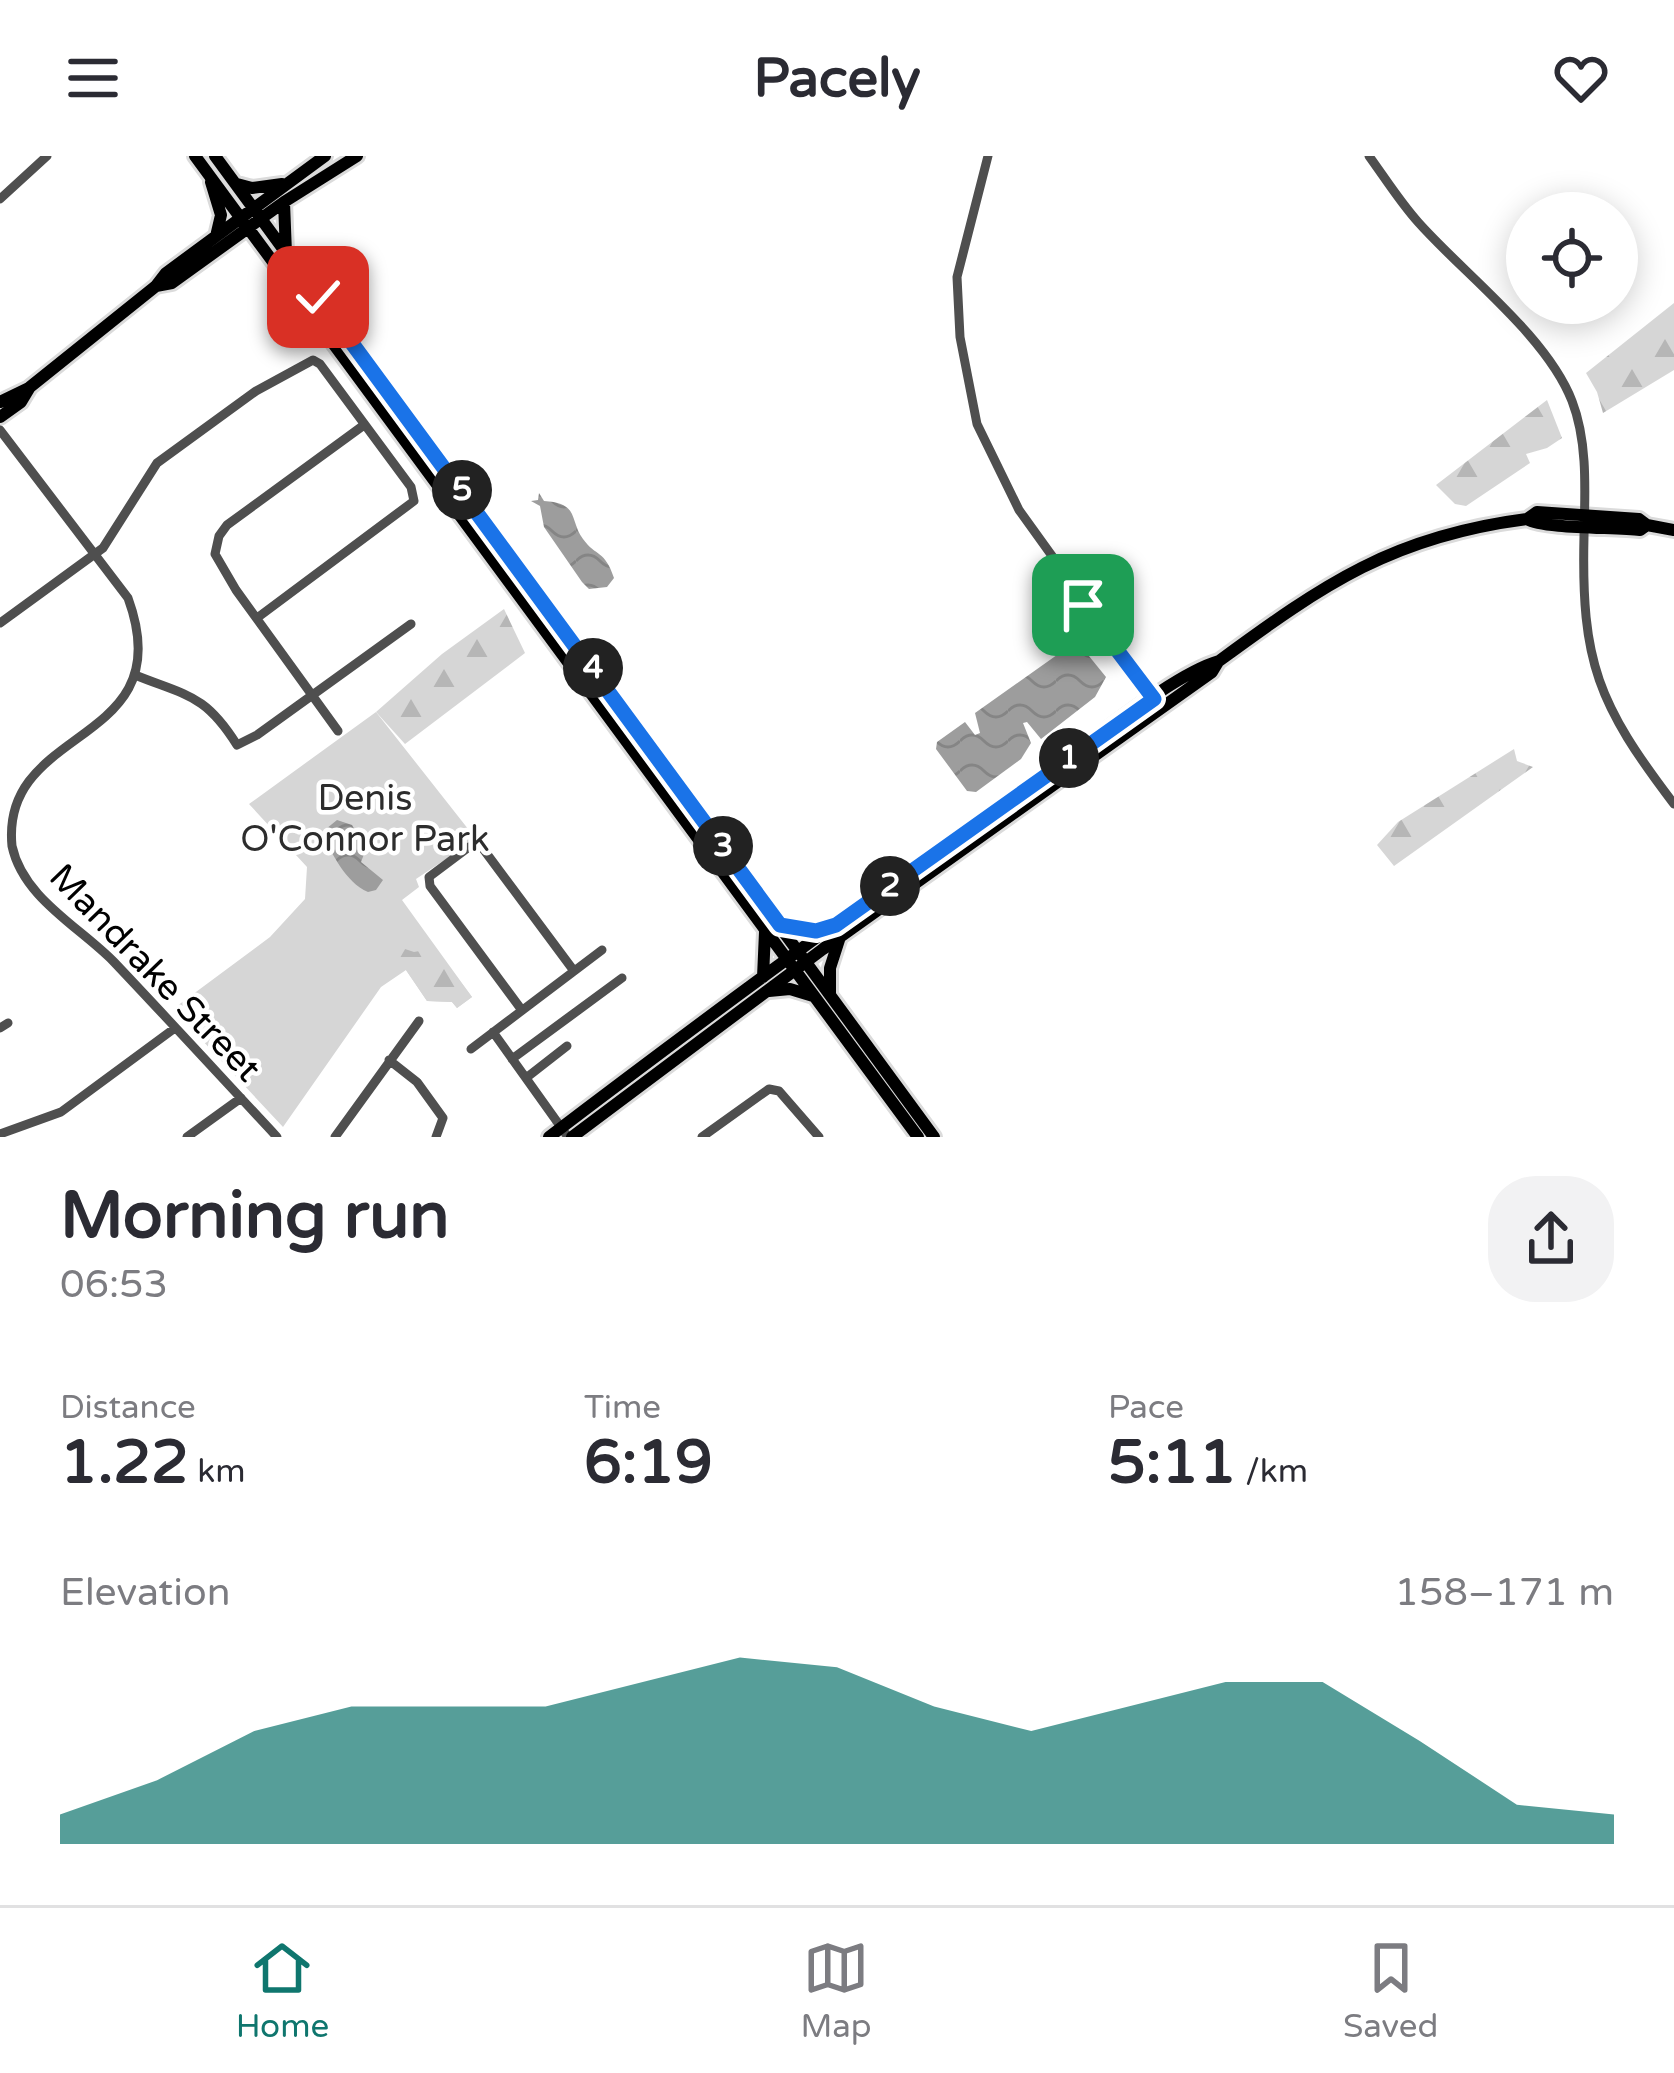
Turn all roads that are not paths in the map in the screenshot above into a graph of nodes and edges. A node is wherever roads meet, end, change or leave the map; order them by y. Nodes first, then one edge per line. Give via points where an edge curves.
1 (47, 156) edge
2 (195, 156) edge
3 (215, 156) edge
4 (325, 156) edge
5 (357, 156) edge
6 (988, 156) edge
7 (1369, 156) edge
8 (209, 175) junction
9 (288, 182) junction
10 (235, 184) junction
11 (0, 199) edge
12 (284, 202) junction
13 (257, 214) junction
14 (244, 223) junction
15 (215, 244) junction
16 (286, 254) junction
17 (268, 255) junction
18 (30, 387) junction
19 (0, 402) edge
20 (0, 417) edge
21 (364, 425) junction
22 (0, 430) edge
23 (1584, 519) junction
24 (1674, 530) edge
25 (94, 554) junction
26 (257, 618) junction
27 (0, 623) edge
28 (411, 624) dead end
29 (135, 675) junction
30 (312, 696) junction
31 (1158, 704) junction
32 (338, 731) dead end
33 (1674, 804) edge
34 (780, 925) junction
35 (838, 930) junction
36 (765, 931) junction
37 (602, 950) dead end
38 (804, 956) junction
39 (790, 965) junction
40 (574, 971) junction
41 (622, 978) dead end
42 (766, 984) junction
43 (830, 994) junction
44 (813, 997) junction
45 (521, 1009) junction
46 (419, 1021) dead end
47 (175, 1028) junction
48 (493, 1032) junction
49 (567, 1046) dead end
50 (471, 1049) dead end
51 (512, 1058) junction
52 (389, 1060) junction
53 (526, 1078) junction
54 (241, 1098) junction
55 (0, 1134) edge
56 (562, 1135) edge
57 (188, 1137) edge
58 (278, 1137) edge
59 (335, 1137) edge
60 (436, 1137) edge
61 (702, 1137) edge
62 (819, 1137) edge
63 (917, 1137) edge
64 (934, 1137) edge

1 - 11 street
2 - 8 main road
3 - 10 main road
4 - 9 main road
5 - 12 main road
6 - 31 street via 957,277 977,424 1019,510
7 - 23 street via 1417,221 1560,377 1580,423
8 - 14 main road
8 - 15 main road via 220,215
9 - 10 main road
9 - 13 main road
10 - 13 main road
12 - 13 main road
12 - 16 main road
13 - 14 main road
13 - 16 main road
14 - 15 main road
14 - 17 main road
15 - 17 main road
15 - 18 main road
16 - 34 main road
17 - 36 main road
18 - 19 main road
18 - 20 main road
21 - 25 street via 320,364 305,362 157,463
21 - 26 street via 219,536 215,554
21 - 26 street via 414,501
22 - 25 street
23 - 24 main road via 1639,519
23 - 31 main road via 1537,512 1387,555 1315,591
23 - 33 street via 1589,658 1614,717
25 - 27 street
25 - 29 street via 139,627
26 - 30 street
28 - 30 street
29 - 30 street via 195,697 237,745
29 - 47 street, Mandrake Street via 115,706 23,779 9,802 12,848 34,889
30 - 32 street
31 - 35 main road
34 - 35 main road
34 - 38 main road
35 - 38 main road
35 - 38 main road
35 - 43 main road
36 - 39 main road
36 - 42 main road
37 - 40 street
38 - 39 main road
38 - 43 main road
39 - 42 main road
39 - 44 main road
40 - 45 street
40 - 45 street via 481,846 469,847 429,877 430,886
41 - 51 street
42 - 44 main road
42 - 56 main road
43 - 64 main road
44 - 63 main road
45 - 48 street
46 - 52 street
47 - 54 street, Mandrake Street
47 - 55 street via 61,1112
48 - 50 street
48 - 51 street
49 - 53 street
51 - 53 street
52 - 59 street
52 - 60 street via 418,1082 443,1118
53 - 56 street
54 - 57 street
54 - 58 street, Mandrake Street
61 - 62 street via 770,1089

